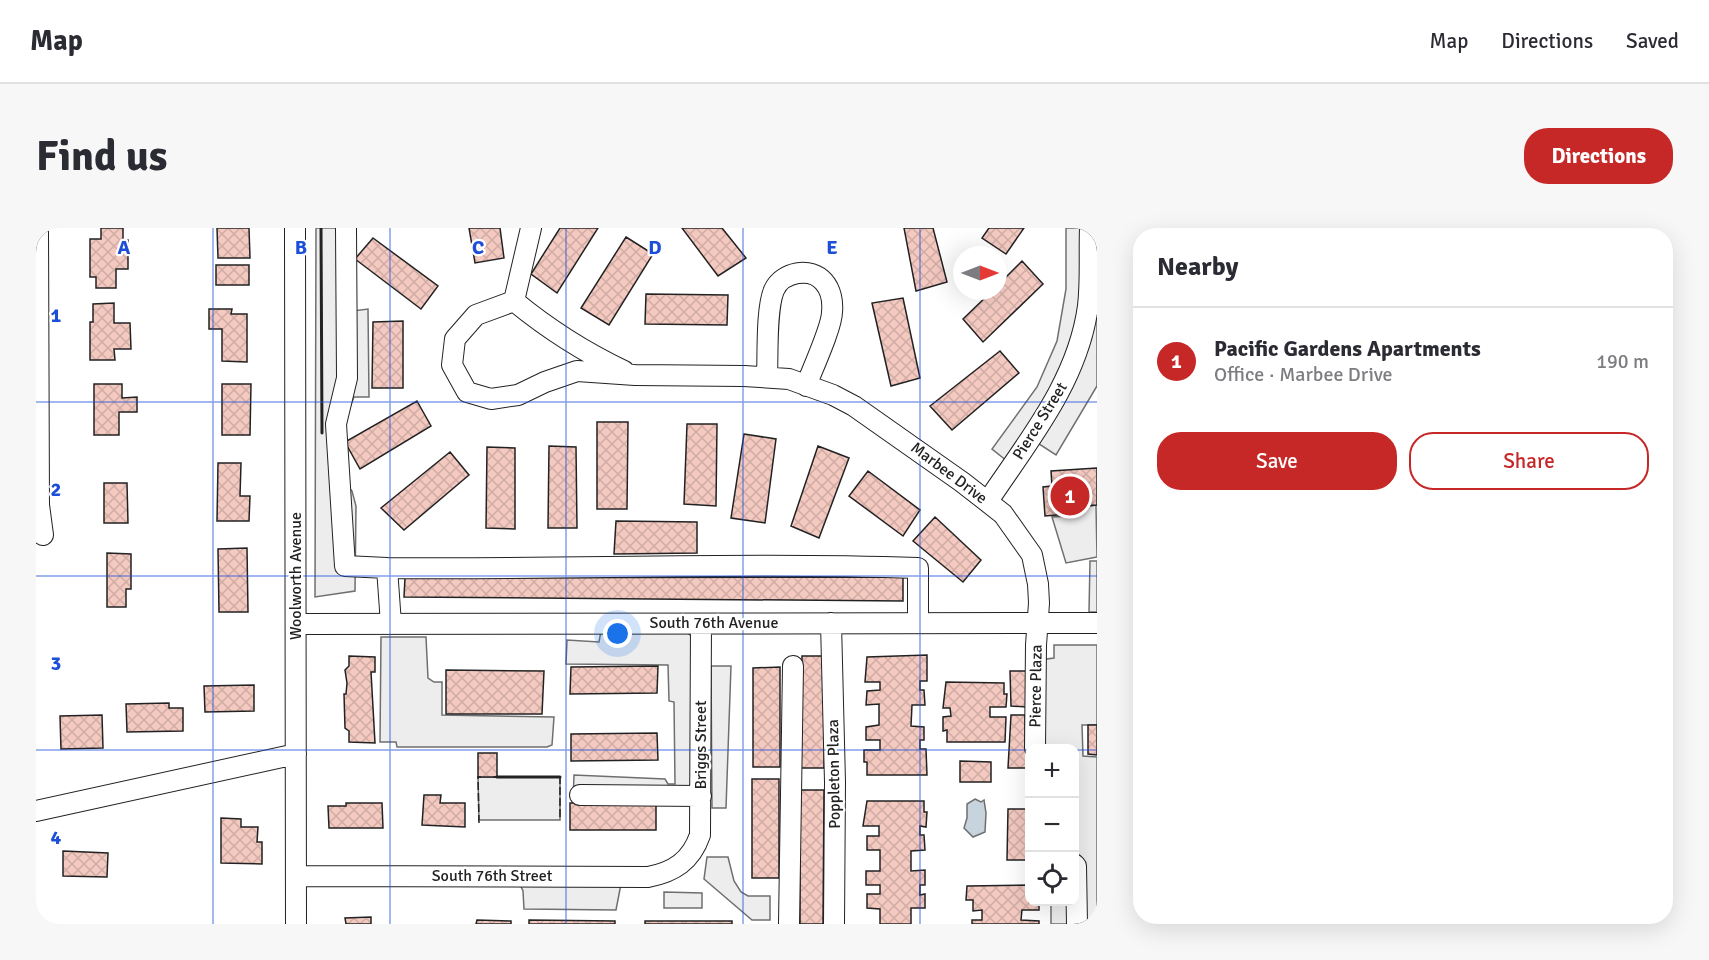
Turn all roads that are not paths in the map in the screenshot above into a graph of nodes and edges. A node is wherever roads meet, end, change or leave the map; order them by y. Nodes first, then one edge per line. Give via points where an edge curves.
1 (38, 228) edge
2 (295, 228) edge
3 (346, 228) edge
4 (531, 228) edge
5 (1090, 228) edge
6 (1093, 300) edge
7 (514, 301) junction
8 (634, 375) junction
9 (767, 376) junction
10 (798, 382) junction
11 (988, 501) junction
12 (43, 536) dead end
13 (387, 568) junction
14 (831, 623) junction
15 (918, 623) junction
16 (1037, 623) junction
17 (1097, 623) edge
18 (296, 624) junction
19 (390, 624) junction
20 (701, 624) junction
21 (793, 666) dead end
22 (1035, 744) edge
23 (296, 754) junction
24 (580, 795) dead end
25 (700, 796) junction
26 (36, 811) edge
27 (685, 862) joint
28 (296, 876) junction
29 (1077, 906) edge
30 (296, 924) edge
31 (789, 924) edge
32 (834, 924) edge
33 (1077, 924) edge

1 - 12 street via 39,505
2 - 18 street, Woolworth Avenue
3 - 13 street via 347,378 336,424 345,566
4 - 7 street
5 - 6 street, Pierce Street
6 - 11 street, Pierce Street via 1061,390
7 - 8 street via 570,343
7 - 8 street via 476,315 455,339 452,365 467,392 490,399 518,395 577,371
8 - 9 street
9 - 10 street
9 - 10 street via 774,291 789,275 810,273 825,282 830,291 833,315
10 - 11 street, Marbee Drive via 854,406
11 - 16 street, Marbee Drive via 1008,519 1032,555 1038,584
13 - 15 street via 918,568
13 - 19 street
14 - 15 street, South 76th Avenue
14 - 20 street, South 76th Avenue
14 - 32 street, Poppleton Plaza
15 - 16 street, South 76th Avenue
16 - 17 street, South 76th Avenue
16 - 22 street, Pierce Plaza
18 - 19 street, South 76th Avenue
18 - 23 street, Woolworth Avenue
19 - 20 street, South 76th Avenue
20 - 25 street, Briggs Street
21 - 31 street
23 - 26 street
23 - 28 street, Woolworth Avenue
24 - 25 street
25 - 27 street, Briggs Street via 700,835
27 - 28 street, South 76th Street via 669,872 648,877
28 - 30 street, Woolworth Avenue
29 - 33 street

